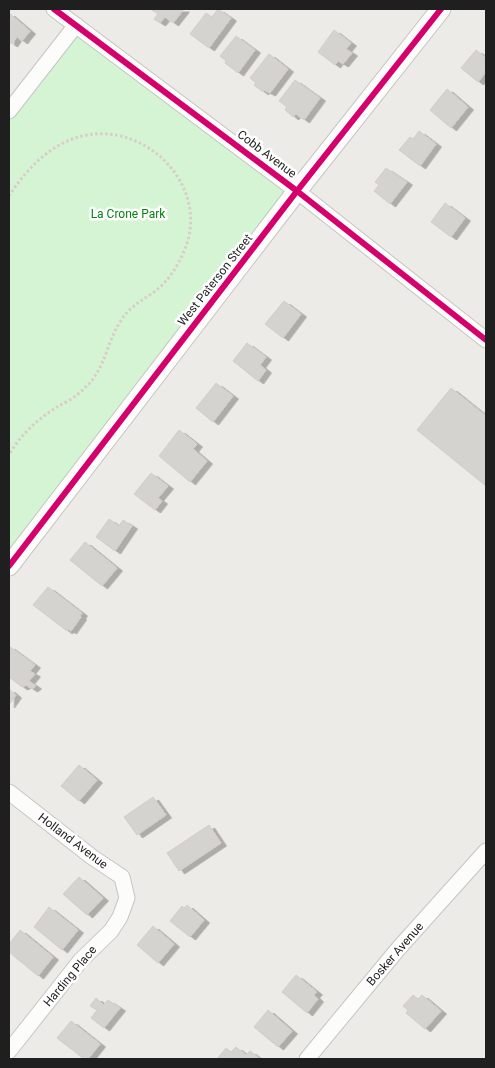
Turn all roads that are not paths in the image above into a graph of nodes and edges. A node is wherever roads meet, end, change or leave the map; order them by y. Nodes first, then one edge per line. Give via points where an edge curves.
1 (54, 9) edge
2 (441, 9) edge
3 (76, 25) junction
4 (9, 111) edge
5 (297, 191) junction
6 (486, 340) edge
7 (9, 566) edge
8 (9, 792) edge
9 (486, 851) edge
10 (127, 898) joint
11 (9, 1051) edge
12 (307, 1059) edge

1 - 3 street, Cobb Avenue
2 - 5 street, West Paterson Street
3 - 4 street
3 - 5 street, Cobb Avenue
5 - 6 street, Cobb Avenue
5 - 7 street, West Paterson Street
8 - 10 street, Holland Avenue via 122,877
9 - 12 street, Bosker Avenue via 398,949
10 - 11 street, Harding Place via 111,931 81,960

